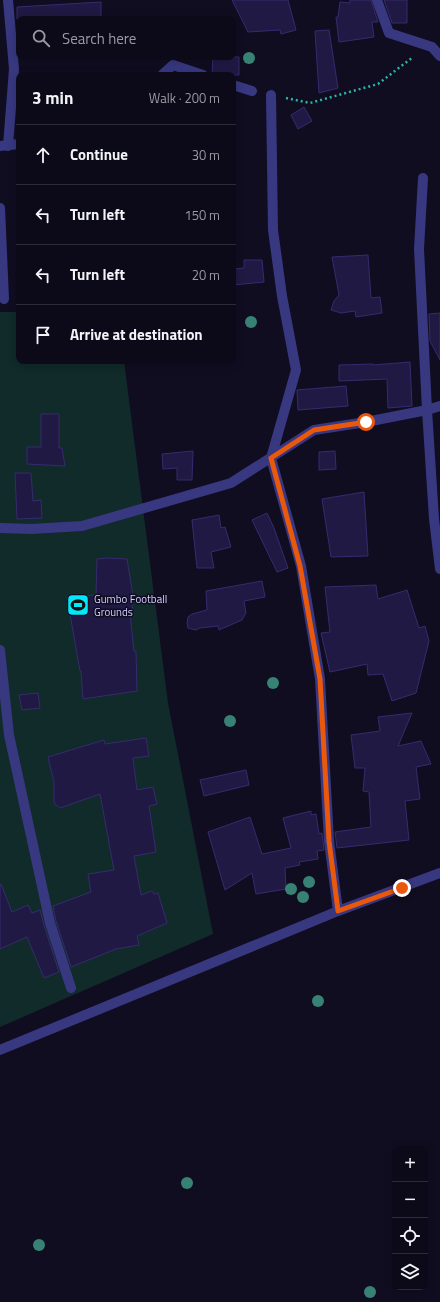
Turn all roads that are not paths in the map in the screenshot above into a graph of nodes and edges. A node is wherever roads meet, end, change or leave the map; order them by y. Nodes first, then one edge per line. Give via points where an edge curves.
1 (8, 0) edge
2 (377, 0) edge
3 (440, 56) edge
4 (165, 72) edge
5 (194, 72) edge
6 (236, 86) edge
7 (252, 91) dead end
8 (271, 95) road end
9 (16, 144) edge
10 (4, 146) edge
11 (423, 178) dead end
12 (0, 208) edge
13 (4, 299) dead end
14 (440, 406) edge
15 (427, 410) junction
16 (271, 458) junction
17 (0, 528) edge
18 (440, 569) edge
19 (0, 650) edge
20 (440, 874) edge
21 (338, 911) junction
22 (71, 988) dead end
23 (0, 1050) edge

1 - 10 street via 14,69
2 - 3 street via 389,33 432,47
4 - 5 street via 173,65
6 - 7 street
8 - 16 street via 273,230 296,370
9 - 10 street
11 - 15 street via 419,249
12 - 13 street
14 - 15 street
15 - 16 street via 314,430
15 - 18 street
16 - 17 street via 231,483 82,526
16 - 21 street via 300,566 320,679 329,841
19 - 22 street via 9,735 50,924
20 - 21 street
21 - 23 street

